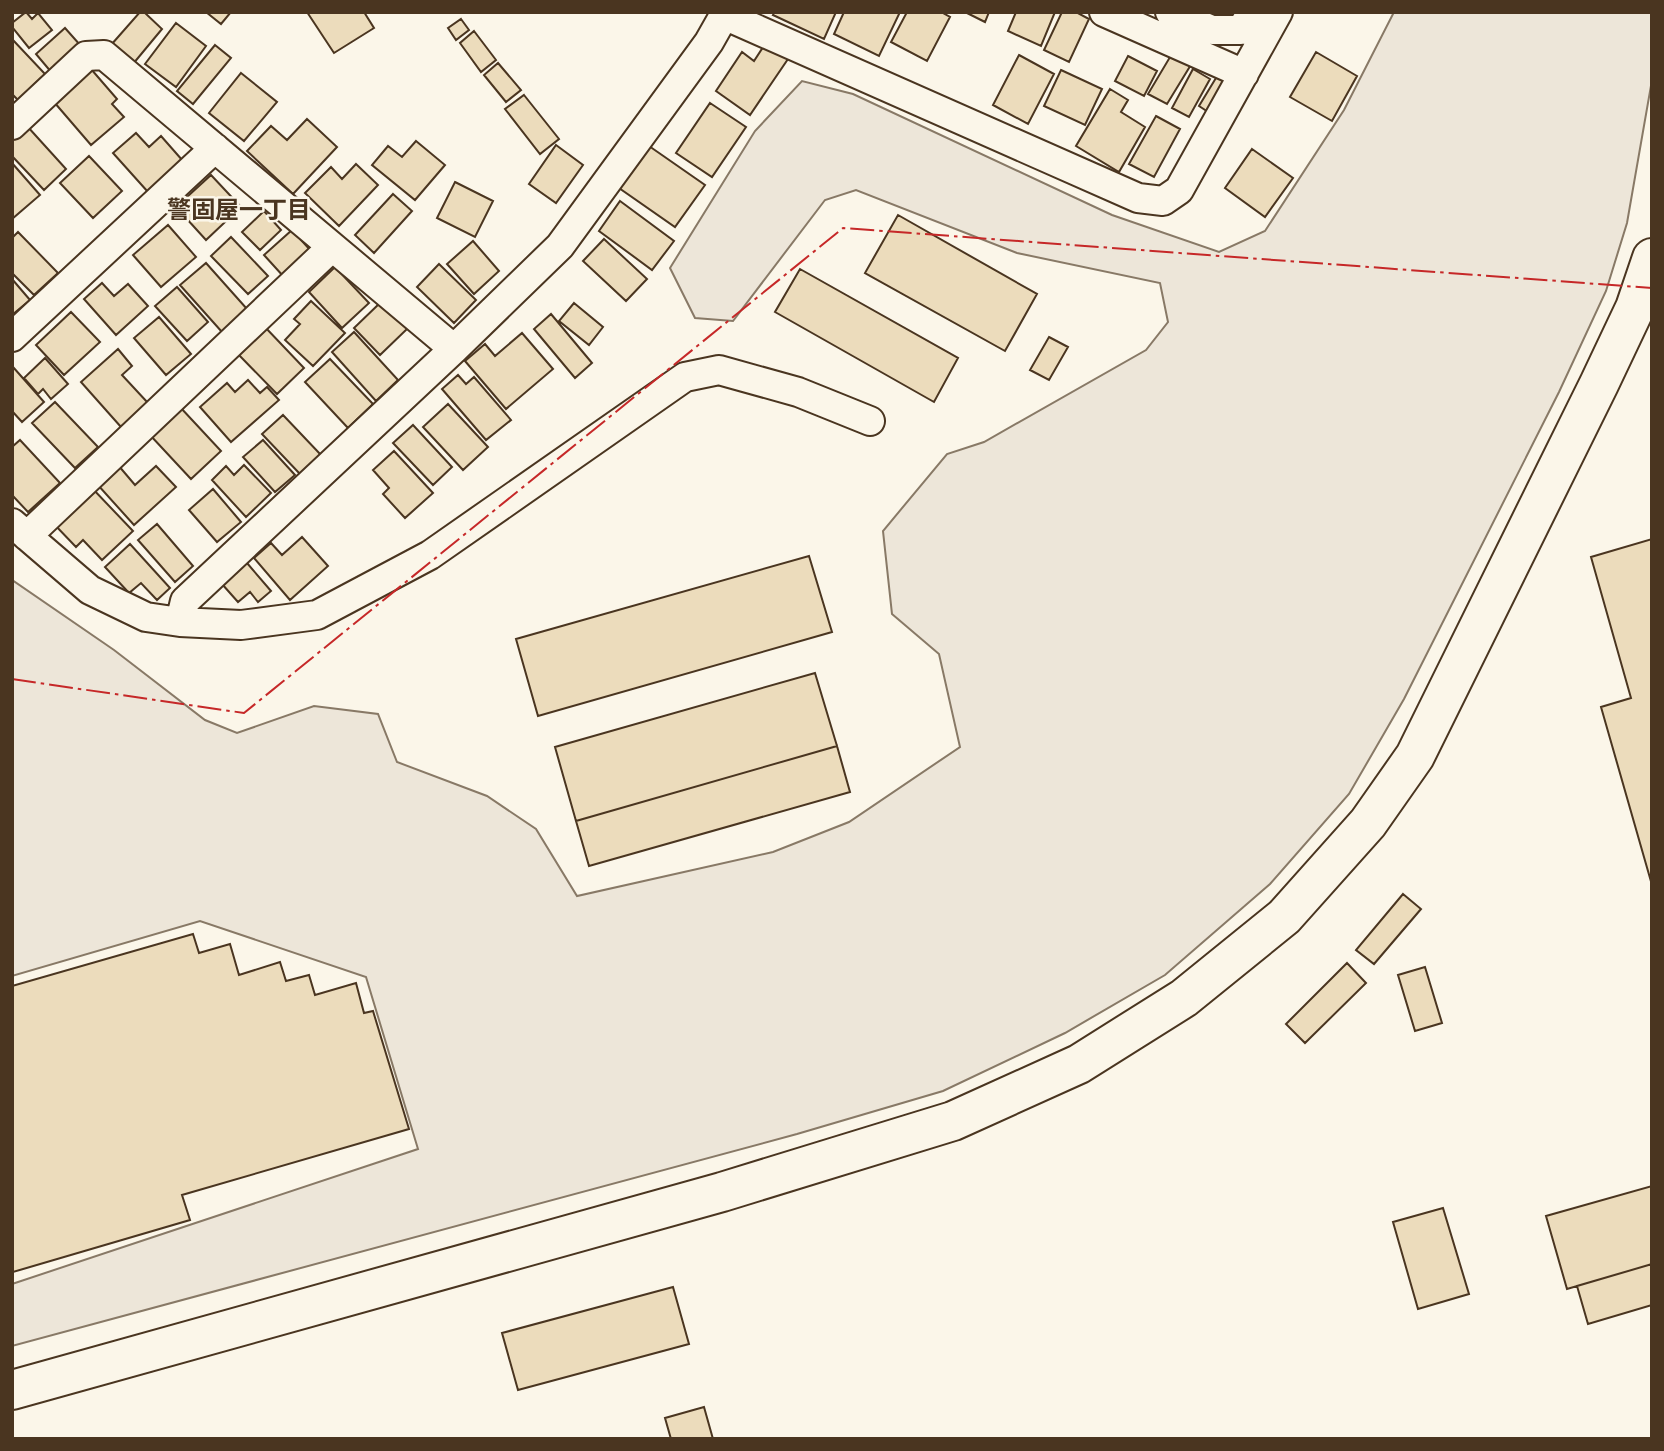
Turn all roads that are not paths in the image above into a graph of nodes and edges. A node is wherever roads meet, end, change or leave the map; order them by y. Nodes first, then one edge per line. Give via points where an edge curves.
1 (1104, 12) edge
2 (1170, 12) edge
3 (1252, 12) edge
4 (1278, 12) edge
5 (725, 14) edge
6 (1244, 74) junction
7 (12, 125) edge
8 (215, 148) junction
9 (332, 247) junction
10 (1652, 258) edge
11 (12, 337) edge
12 (454, 349) junction
13 (870, 421) dead end
14 (20, 530) edge
15 (180, 622) junction
16 (12, 1390) edge

1 - 6 street
2 - 3 street via 1212,30 1241,30
4 - 6 street
5 - 6 street via 1138,198 1163,201 1179,190
5 - 12 street via 560,246
7 - 8 street via 86,56 104,55
8 - 9 street
8 - 11 street
9 - 12 street
9 - 14 street
10 - 16 street via 1635,308 1599,384 1415,756 1368,823 1284,917 1184,998 1079,1064 953,1121 722,1192
12 - 15 street via 185,601
13 - 15 street via 798,392 719,370 685,377 430,555 317,615 242,625
14 - 15 street via 90,590 146,617

